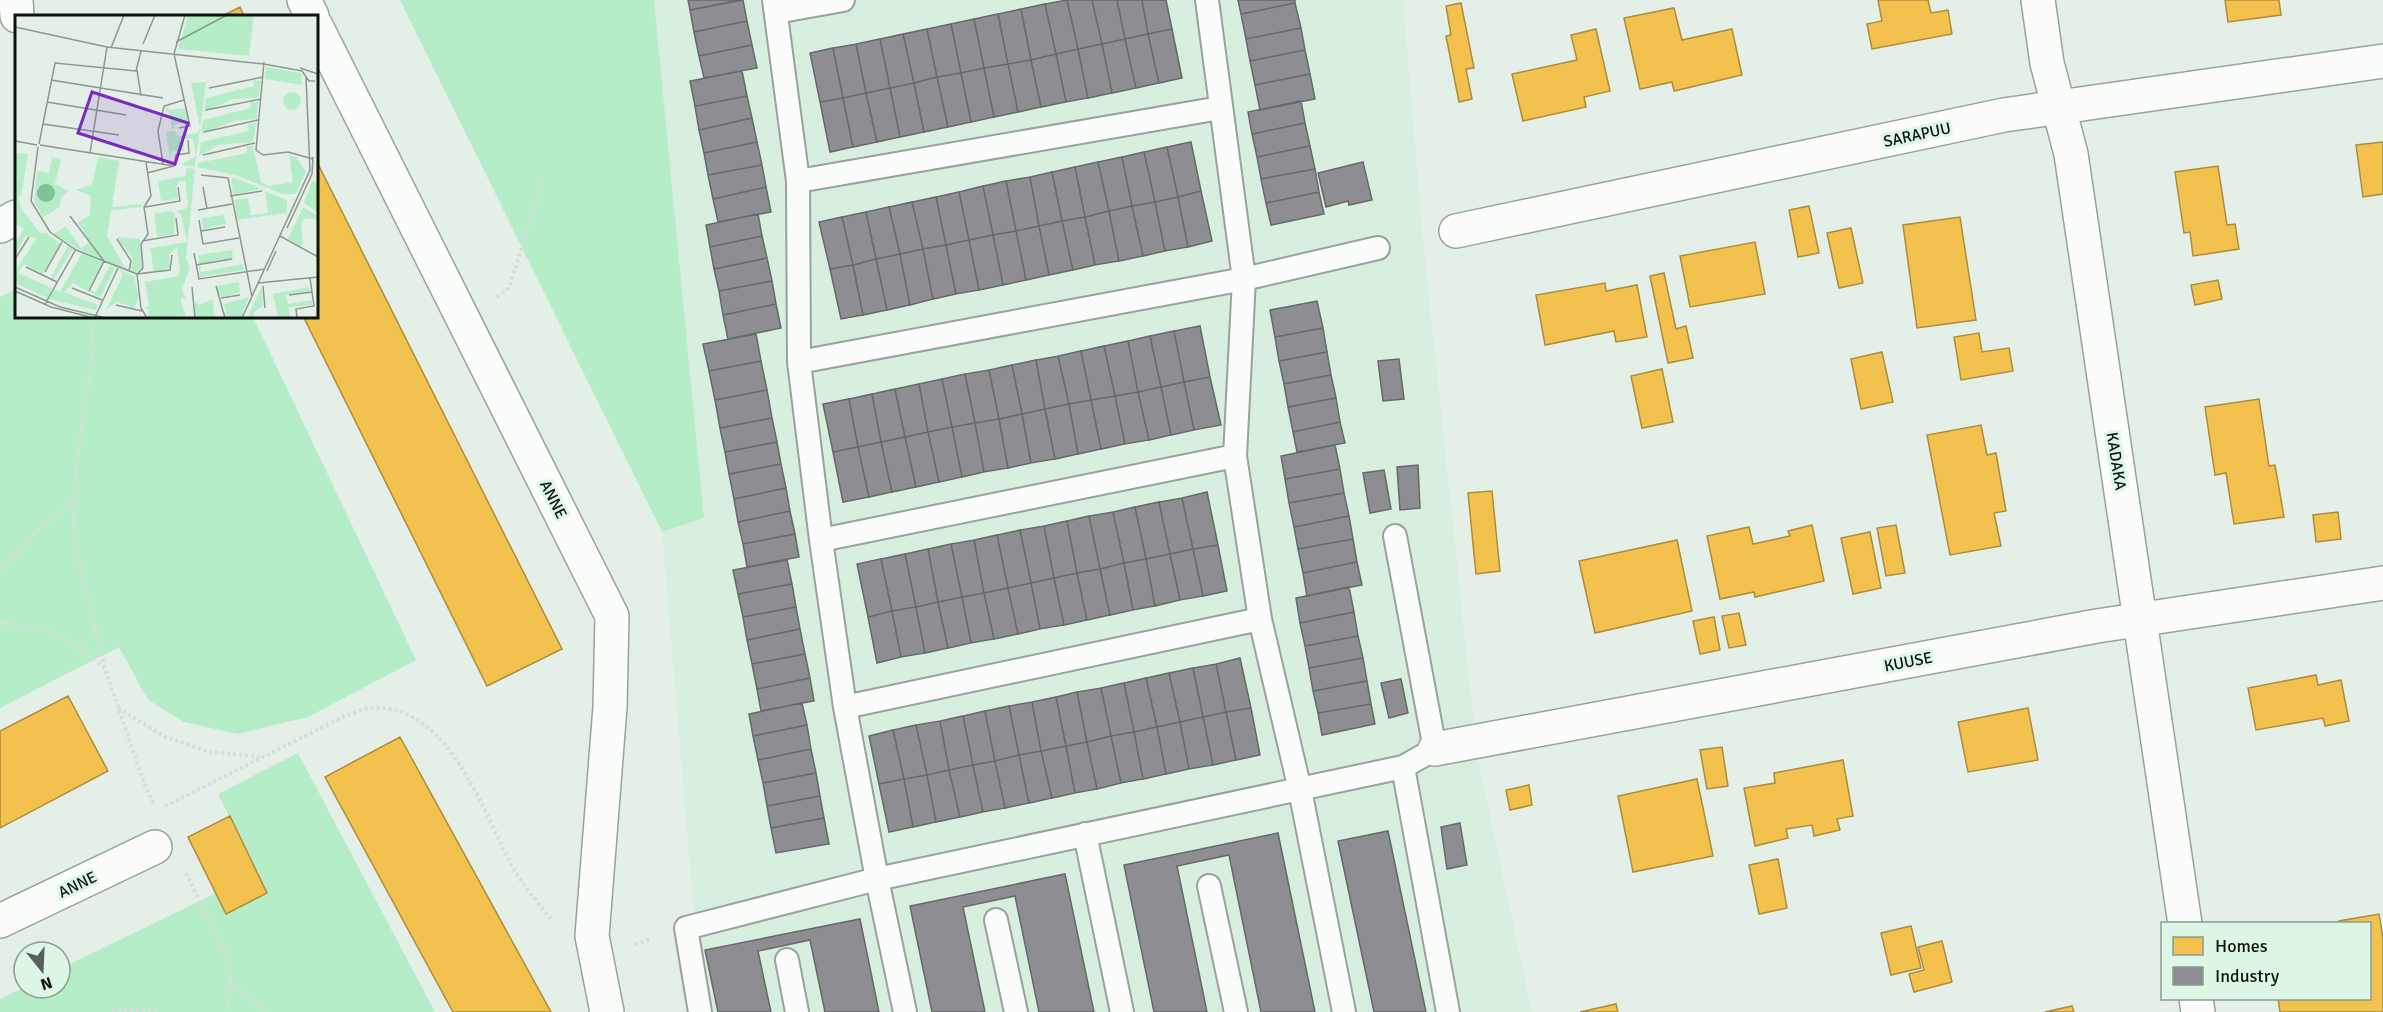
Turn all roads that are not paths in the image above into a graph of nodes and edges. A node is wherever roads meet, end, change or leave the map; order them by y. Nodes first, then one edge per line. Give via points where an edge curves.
1 (16, 0) edge
2 (304, 0) edge
3 (843, 0) edge
4 (1206, 0) edge
5 (2038, 0) edge
6 (775, 6) edge
7 (17, 15) edge
8 (312, 15) edge
9 (318, 30) edge
10 (2383, 61) edge
11 (1220, 108) junction
12 (2059, 108) junction
13 (798, 181) junction
14 (15, 218) edge
15 (0, 226) edge
16 (1456, 231) dead end
17 (1378, 248) dead end
18 (1244, 279) junction
19 (799, 362) junction
20 (1235, 456) junction
21 (1395, 536) dead end
22 (821, 540) junction
23 (2383, 583) edge
24 (1260, 619) junction
25 (2141, 619) junction
26 (845, 707) junction
27 (1436, 749) junction
28 (1403, 767) junction
29 (1300, 790) junction
30 (1085, 834) junction
31 (155, 846) dead end
32 (877, 879) junction
33 (1209, 886) dead end
34 (996, 920) dead end
35 (0, 921) edge
36 (2186, 922) edge
37 (787, 960) dead end
38 (607, 1012) edge
39 (700, 1012) edge
40 (797, 1012) edge
41 (905, 1012) edge
42 (1016, 1012) edge
43 (1122, 1012) edge
44 (1236, 1012) edge
45 (1344, 1012) edge
46 (1448, 1012) edge

1 - 7 street
2 - 8 street
3 - 6 lane
4 - 11 lane
5 - 12 street, KADAKA via 2047,63
6 - 13 lane
9 - 38 street, ANNE via 612,616 610,707 592,936
10 - 12 street, SARAPUU
11 - 13 lane
11 - 18 lane
12 - 16 street, SARAPUU via 2004,115
12 - 25 street, KADAKA via 2071,154
13 - 19 lane
14 - 15 street
17 - 18 lane
18 - 19 lane
18 - 20 lane
19 - 22 lane
20 - 22 lane
20 - 24 lane
21 - 27 lane
22 - 26 lane
23 - 25 street, KUUSE
24 - 26 lane
24 - 29 lane
25 - 27 street, KUUSE
25 - 36 street, KADAKA
26 - 32 lane
27 - 28 lane
28 - 29 lane
28 - 46 lane
29 - 30 lane
29 - 45 lane
30 - 32 lane
30 - 43 lane
31 - 35 street, ANNE
32 - 39 lane via 686,928
32 - 41 lane
33 - 44 lane
34 - 42 lane
37 - 40 lane

